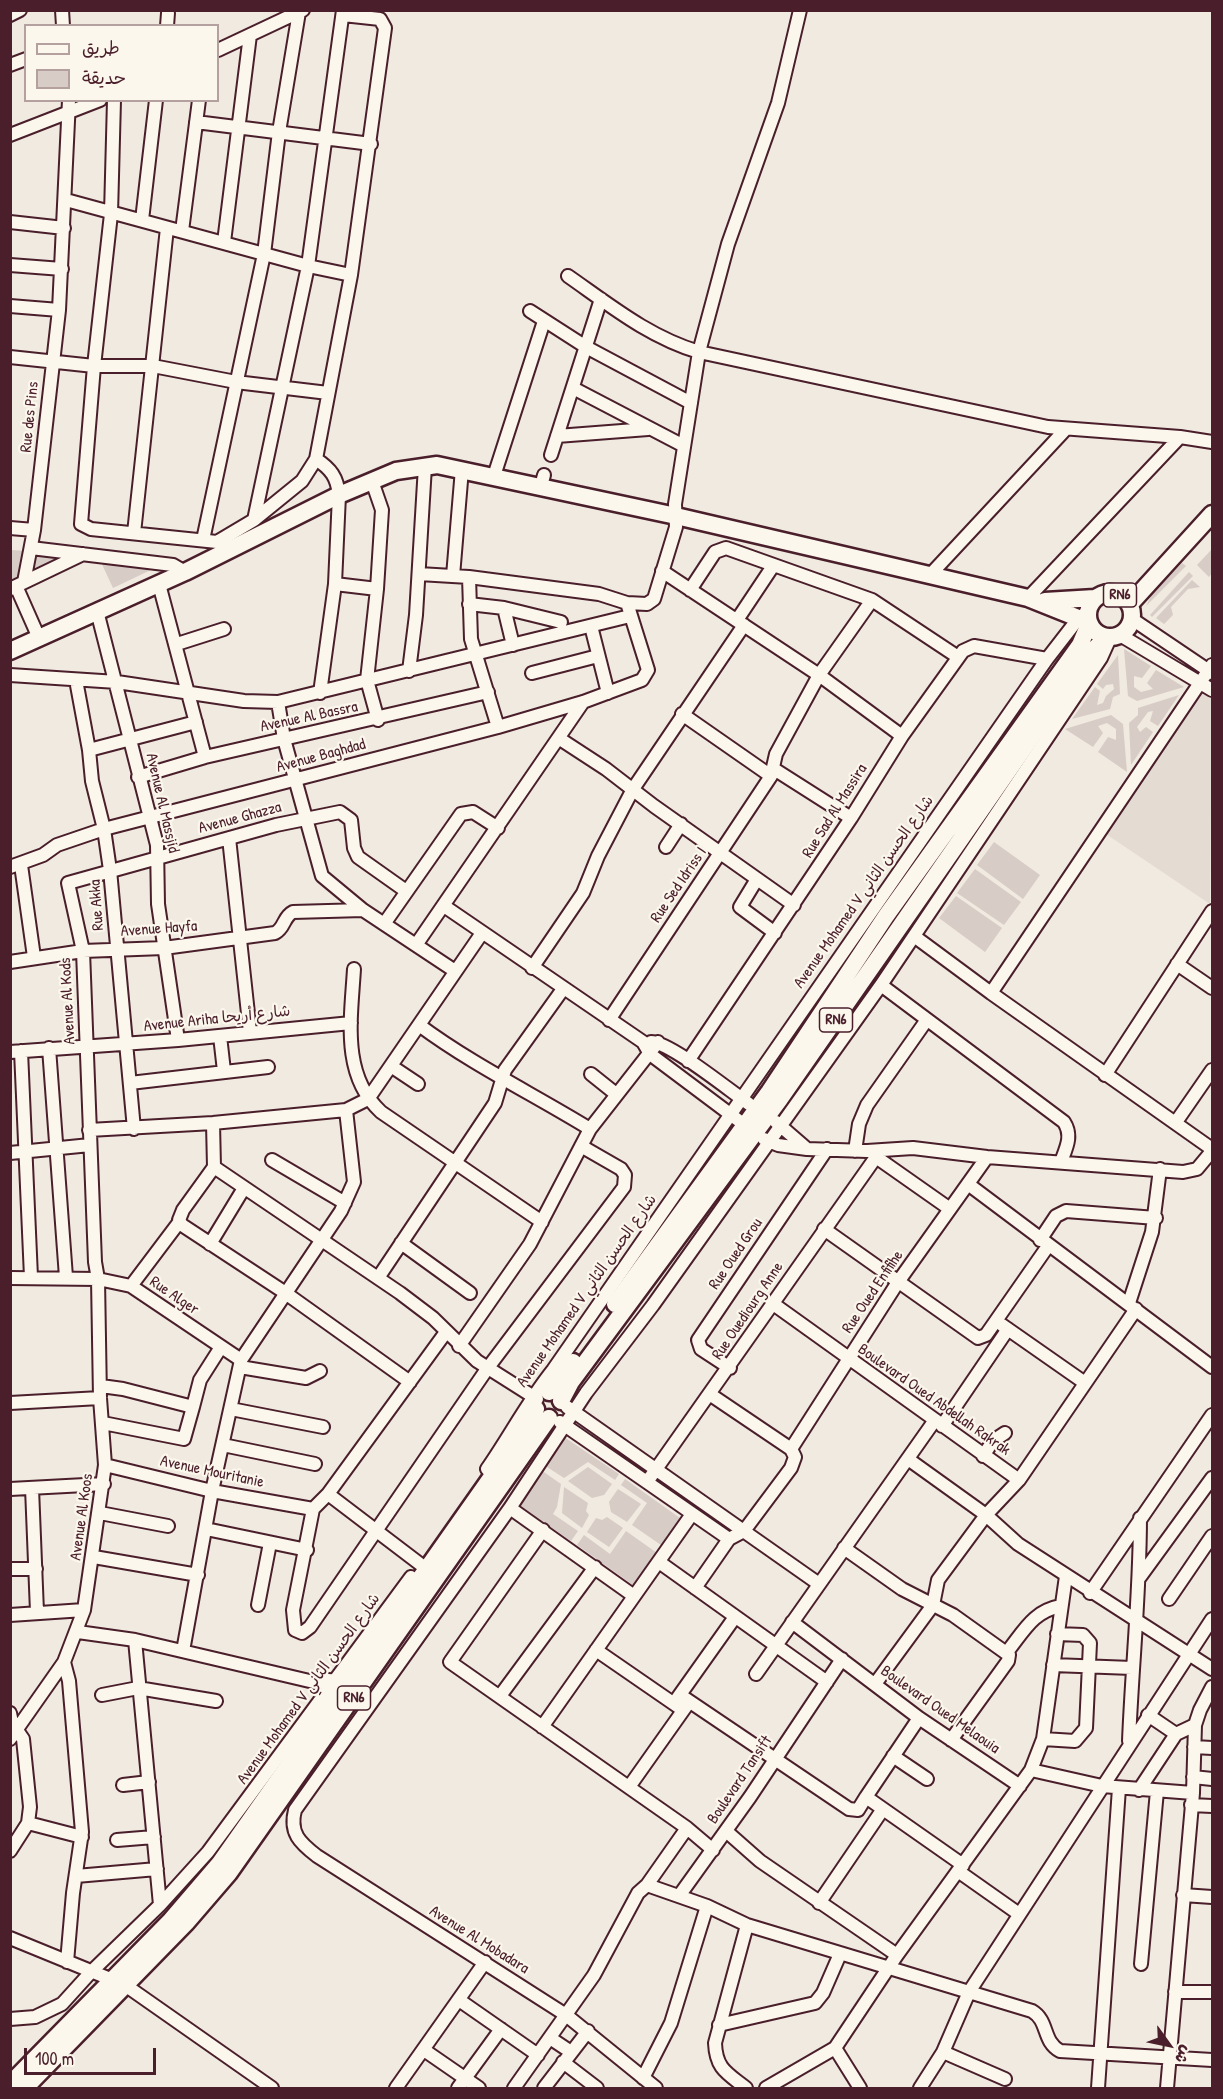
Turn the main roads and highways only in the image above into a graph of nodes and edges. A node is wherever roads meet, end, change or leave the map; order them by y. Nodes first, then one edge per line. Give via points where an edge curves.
1 (1212, 514) edge
2 (1035, 599) junction
3 (1126, 605) junction
4 (1088, 615) junction
5 (1113, 636) junction
6 (10, 651) edge
7 (762, 1112) junction
8 (119, 1982) junction
9 (10, 2084) edge
10 (26, 2088) edge

1 - 3 main road, RN6
2 - 4 main road
2 - 4 main road
2 - 6 main road via 542,481 424,466 396,471 220,548 185,572
3 - 4 main road, RN6 via 1105,593
3 - 5 main road, RN6
4 - 5 main road, RN6 via 1094,631
4 - 7 main road, RN6 via 1080,645 886,916
5 - 7 main road, RN6 via 1084,661
7 - 8 main road, RN6 via 352,1690 336,1701 229,1873 186,1923
8 - 9 main road, RN6
8 - 10 main road, RN6

